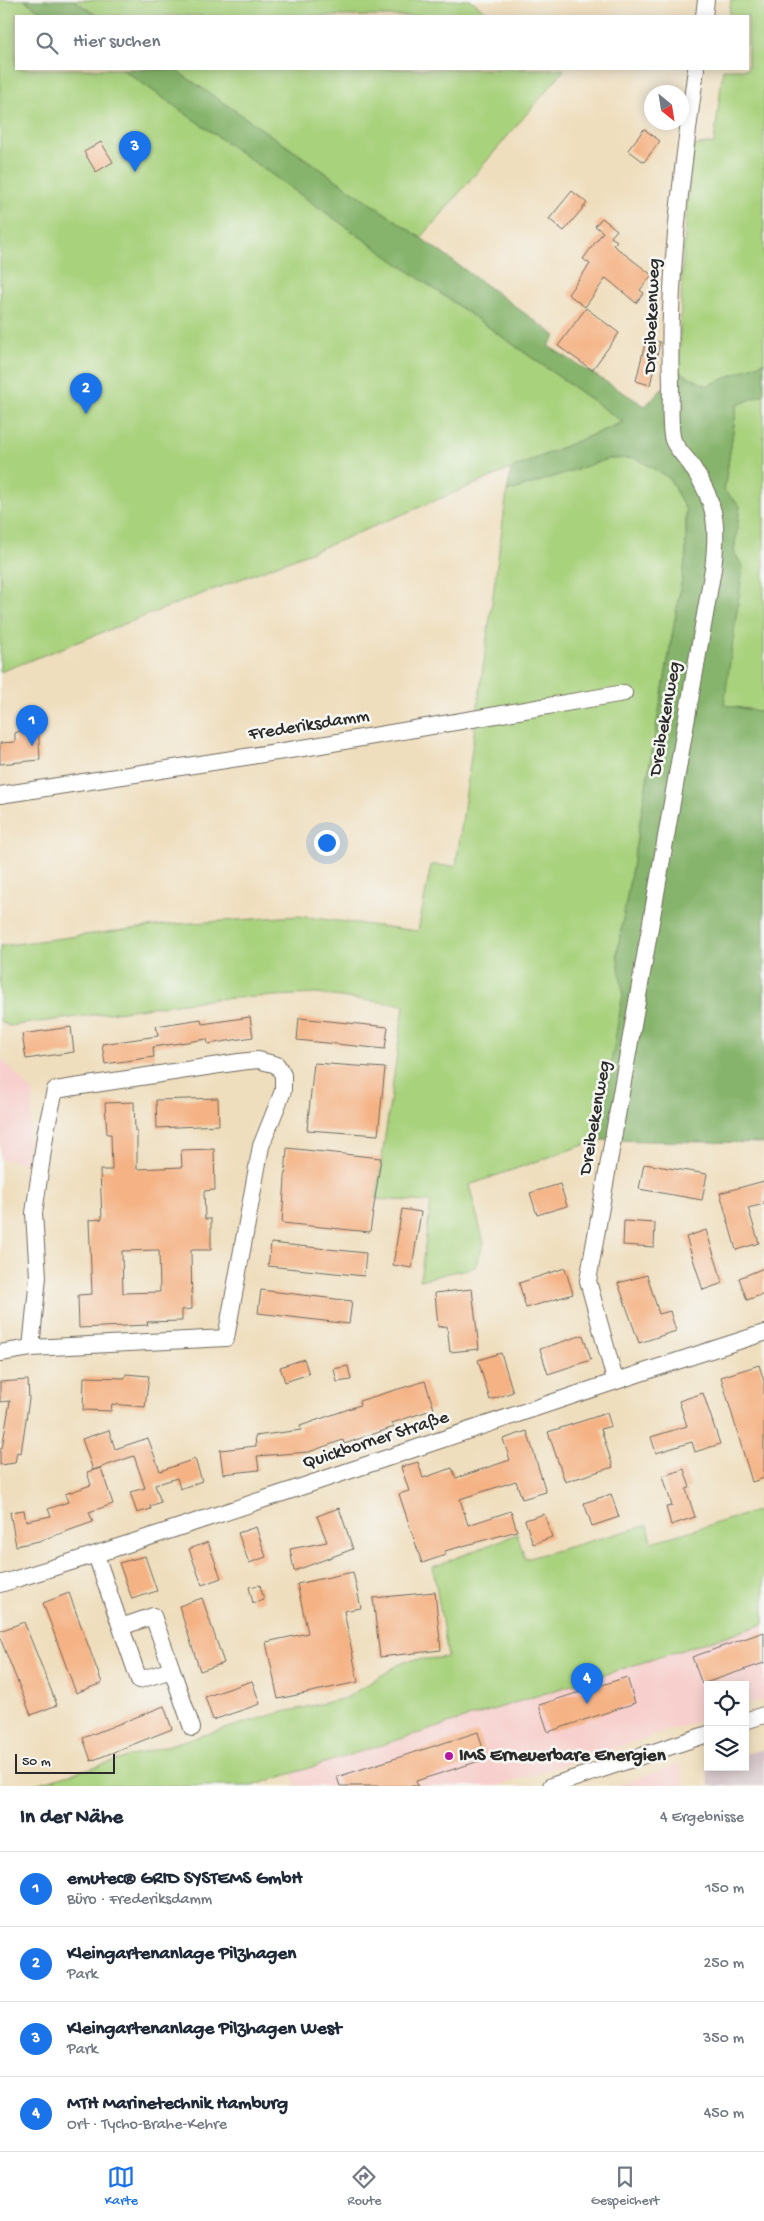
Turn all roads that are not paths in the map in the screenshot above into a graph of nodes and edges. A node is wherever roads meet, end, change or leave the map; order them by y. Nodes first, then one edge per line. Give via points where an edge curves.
1 (706, 0) edge
2 (704, 15) edge
3 (696, 70) edge
4 (624, 693) dead end
5 (0, 795) edge
6 (764, 1333) edge
7 (31, 1348) junction
8 (0, 1354) edge
9 (615, 1380) junction
10 (96, 1555) junction
11 (0, 1584) edge
12 (121, 1627) junction
13 (172, 1670) junction
14 (764, 1715) edge
15 (749, 1720) edge
16 (192, 1728) dead end
17 (704, 1735) edge
18 (550, 1786) edge

1 - 2 street
3 - 9 street, Dreibekenweg via 679,203 669,342 673,441 701,480 715,518 717,534 588,1281
4 - 5 street, Frederiksdamm
6 - 9 street, Quickborner Straße
7 - 7 street via 38,1277 34,1213 55,1090 239,1062 258,1060 277,1065 283,1075 283,1091 261,1146 226,1338
7 - 8 street
9 - 10 street, Quickborner Straße
10 - 11 street, Quickborner Straße
10 - 12 street
12 - 13 street via 139,1680
12 - 13 street via 153,1616
13 - 16 street
14 - 15 street
17 - 18 street

